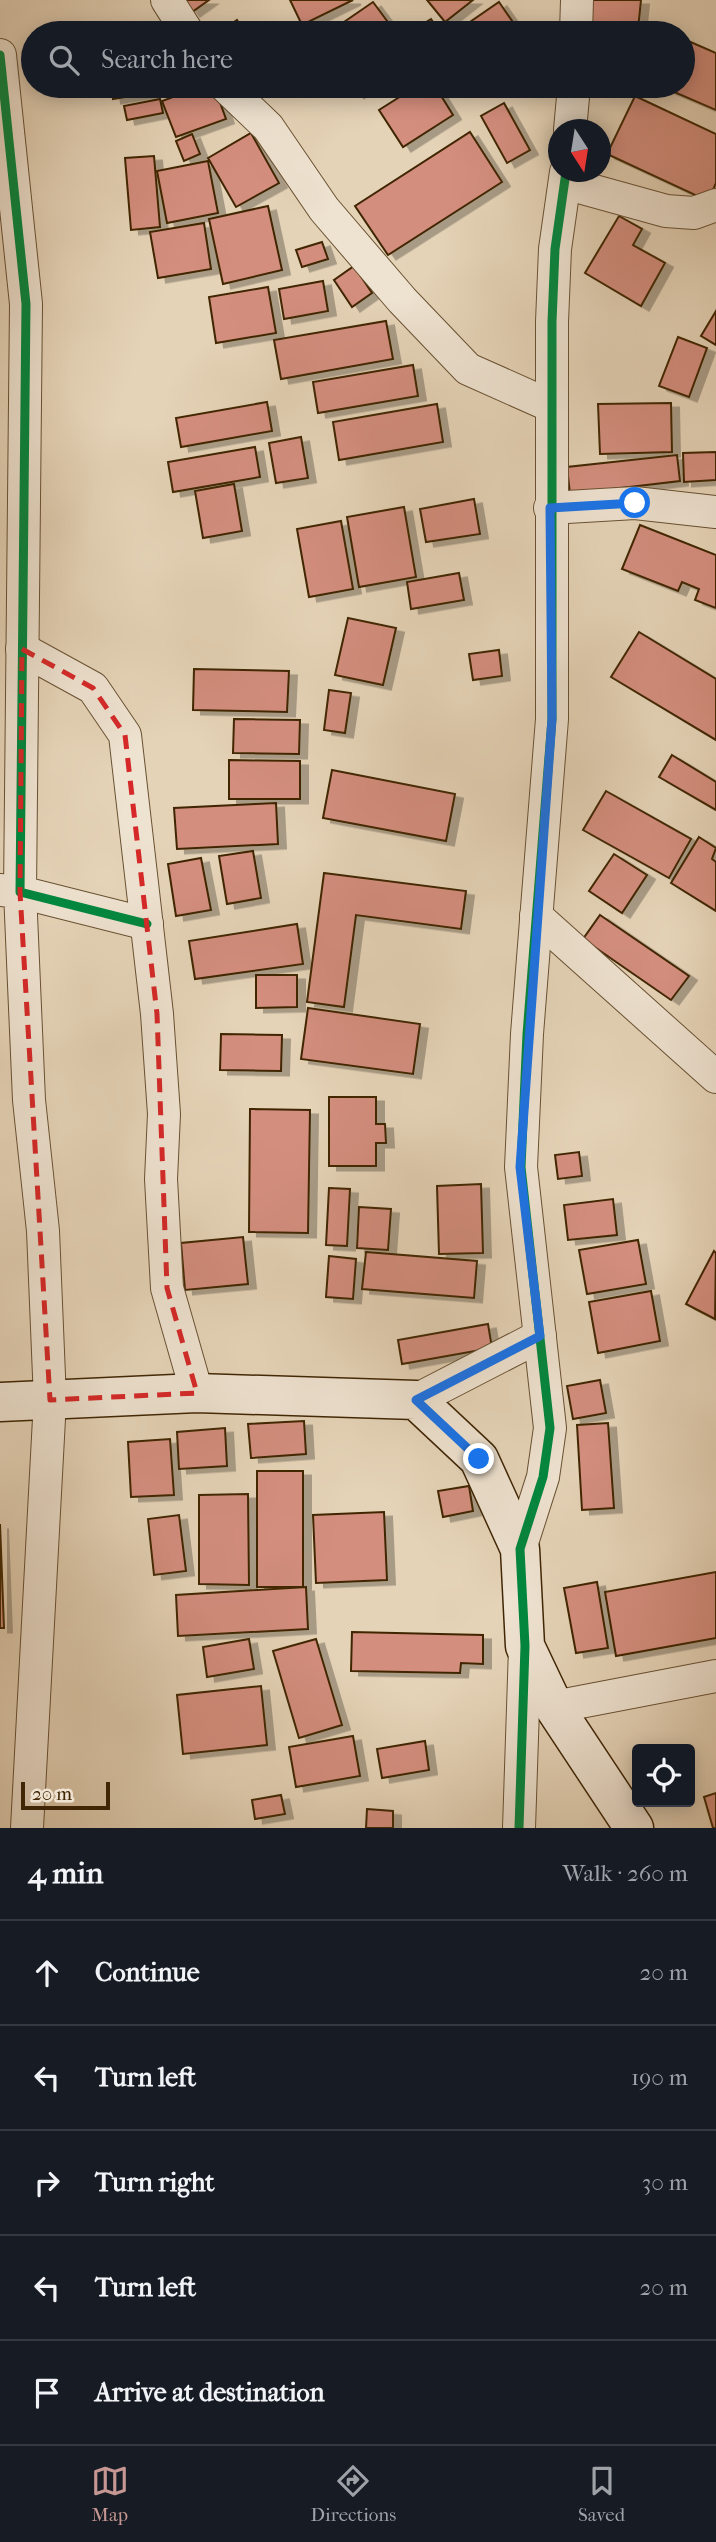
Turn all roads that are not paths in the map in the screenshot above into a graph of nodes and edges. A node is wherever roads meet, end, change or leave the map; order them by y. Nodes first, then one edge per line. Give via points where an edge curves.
1 (167, 0) edge
2 (577, 0) edge
3 (180, 21) edge
4 (576, 21) edge
5 (0, 55) edge
6 (238, 98) edge
7 (573, 98) edge
8 (571, 119) edge
9 (565, 182) edge
10 (581, 182) edge
11 (716, 205) edge
12 (551, 406) junction
13 (550, 508) junction
14 (716, 512) edge
15 (22, 649) junction
16 (10, 891) edge
17 (536, 915) junction
18 (147, 924) junction
19 (716, 1077) edge
20 (540, 1336) junction
21 (197, 1393) junction
22 (50, 1400) junction
23 (416, 1400) junction
24 (0, 1402) edge
25 (520, 1549) junction
26 (526, 1646) junction
27 (716, 1676) edge
28 (554, 1707) junction
29 (27, 1828) edge
30 (519, 1828) edge
31 (634, 1828) edge

1 - 3 street
2 - 4 street
5 - 15 street via 26,304
6 - 12 street via 268,127 324,209 468,369
7 - 8 street
9 - 12 street via 555,249
10 - 11 street via 666,211 694,213
12 - 13 street
13 - 14 street via 635,503
13 - 17 street via 552,719
15 - 16 street
15 - 18 street via 93,688 125,735
16 - 18 street
16 - 22 street via 43,1231
17 - 19 street
17 - 20 street via 520,1167
18 - 21 street via 163,1114 167,1288
20 - 23 street
20 - 25 street via 550,1428 543,1477
21 - 22 street
21 - 23 street
22 - 24 street
22 - 29 street
23 - 25 street via 479,1459
25 - 26 street
26 - 28 street
26 - 30 street
27 - 28 street
28 - 31 street

